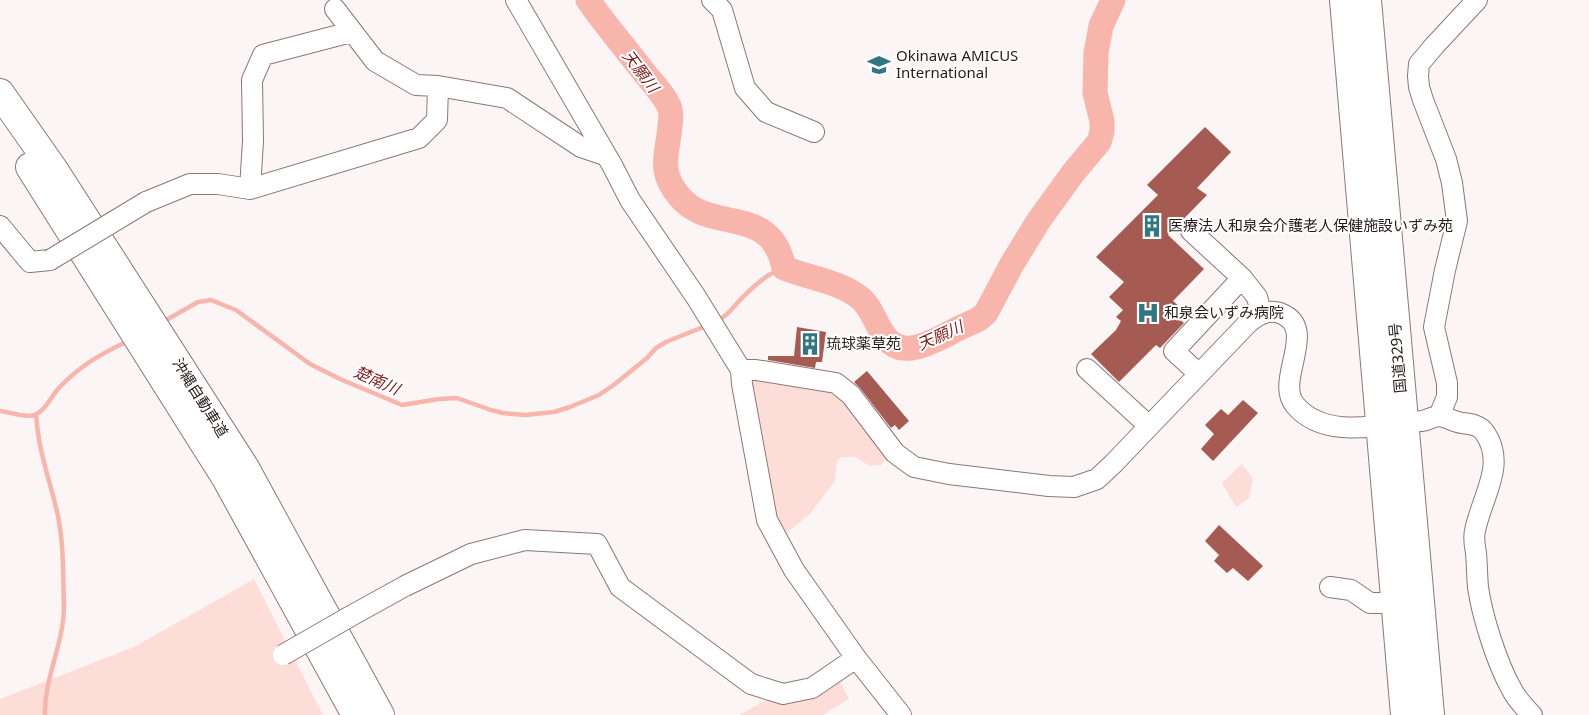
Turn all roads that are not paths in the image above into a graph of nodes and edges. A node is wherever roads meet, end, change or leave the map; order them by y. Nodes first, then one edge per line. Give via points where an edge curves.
1 (516, 0) edge
2 (712, 0) edge
3 (1344, 0) edge
4 (1367, 0) edge
5 (1473, 1) edge
6 (335, 9) dead end
7 (351, 32) junction
8 (438, 86) junction
9 (0, 93) edge
10 (0, 125) edge
11 (814, 132) dead end
12 (605, 155) junction
13 (250, 189) junction
14 (0, 226) edge
15 (1191, 231) dead end
16 (1242, 278) junction
17 (123, 296) junction
18 (1259, 305) junction
19 (1199, 326) junction
20 (1219, 347) junction
21 (1087, 369) dead end
22 (741, 370) junction
23 (1195, 371) junction
24 (180, 386) junction
25 (1439, 416) junction
26 (1392, 424) junction
27 (1149, 426) junction
28 (1330, 587) dead end
29 (1396, 603) junction
30 (283, 655) dead end
31 (856, 658) junction
32 (356, 715) edge
33 (380, 715) edge
34 (901, 715) edge
35 (1405, 715) edge
36 (1430, 715) edge
37 (1532, 715) edge

1 - 12 street
2 - 11 street via 722,10 745,88 766,112
3 - 26 highway, 国道329号
4 - 26 highway, 国道329号
5 - 25 street via 1420,64 1418,76 1423,100 1448,167 1457,221 1434,327 1447,383 1447,397
6 - 7 street
7 - 8 street via 375,62 416,85
7 - 13 street via 263,55 252,80
8 - 12 street via 507,98 581,147
8 - 13 street via 437,120 418,138
9 - 17 highway, 沖縄自動車道 via 54,170
10 - 17 highway, 沖縄自動車道
12 - 22 street via 630,200
13 - 14 street, bridge via 190,184 146,202 50,260 30,262
15 - 16 street
16 - 18 street
16 - 19 street
17 - 24 highway, 沖縄自動車道
18 - 20 street via 1249,322
18 - 26 street via 1288,316 1297,329 1290,378 1291,399 1306,415 1331,426
19 - 20 street
19 - 23 street via 1174,351
20 - 23 street
21 - 27 street
22 - 27 street via 836,383 851,395 895,452 914,467 949,474 1074,487 1096,479
22 - 31 street via 767,520 794,570
23 - 27 street
24 - 32 highway, 沖縄自動車道 via 226,478
24 - 33 highway, 沖縄自動車道 via 245,468
25 - 26 street
25 - 37 street via 1474,425 1483,430 1491,442 1494,472 1474,532 1478,588 1493,644 1511,689
26 - 29 highway, 国道329号 via 1390,524
26 - 36 highway, 国道329号
28 - 29 street via 1351,590 1370,603
29 - 35 highway, 国道329号
30 - 31 street, bridge via 405,586 471,554 525,540 597,544 620,586 751,684 783,694 812,688
31 - 34 street

